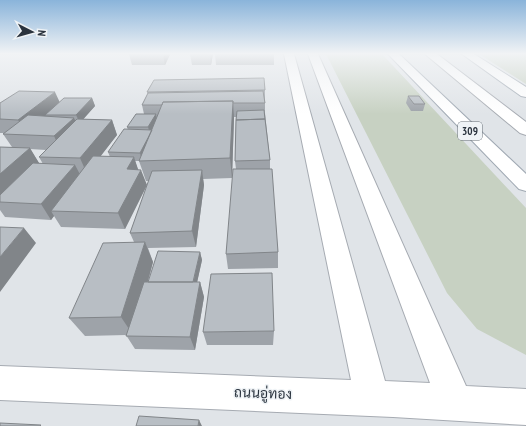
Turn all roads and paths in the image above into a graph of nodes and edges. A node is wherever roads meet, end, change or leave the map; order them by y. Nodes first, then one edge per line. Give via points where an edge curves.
1 (294, 74) edge
2 (321, 74) edge
3 (412, 74) edge
4 (455, 74) edge
5 (496, 74) edge
6 (526, 93) edge
7 (526, 130) edge
8 (526, 186) edge
9 (0, 383) edge
10 (372, 398) junction
11 (455, 402) junction
12 (526, 407) edge

1 - 10 main road
2 - 11 main road
3 - 8 main road, 309
4 - 7 main road
5 - 6 main road
9 - 10 main road, ถนนอู่ทอง
10 - 11 main road, ถนนอู่ทอง
11 - 12 main road, ถนนอู่ทอง

